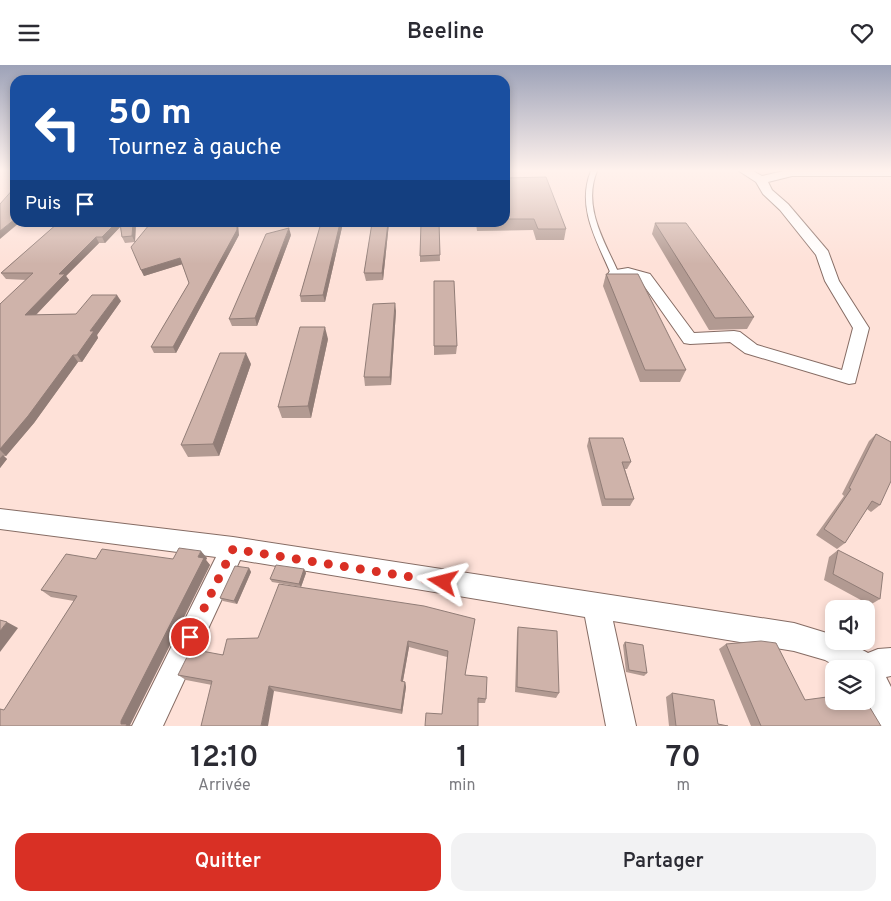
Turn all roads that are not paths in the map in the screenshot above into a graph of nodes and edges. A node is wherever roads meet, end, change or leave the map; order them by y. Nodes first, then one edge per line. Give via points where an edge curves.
1 (589, 202) edge
2 (778, 202) edge
3 (615, 274) joint
4 (0, 519) edge
5 (233, 549) junction
6 (596, 606) junction
7 (880, 666) edge
8 (891, 715) edge
9 (147, 726) edge
10 (621, 726) edge

1 - 3 lane
2 - 3 street via 824,254 832,281 861,328 849,378 751,349 734,336 690,339 645,277 628,272
4 - 5 street
5 - 6 street
5 - 9 street
6 - 7 street via 794,637
6 - 10 street
7 - 8 street via 872,682

